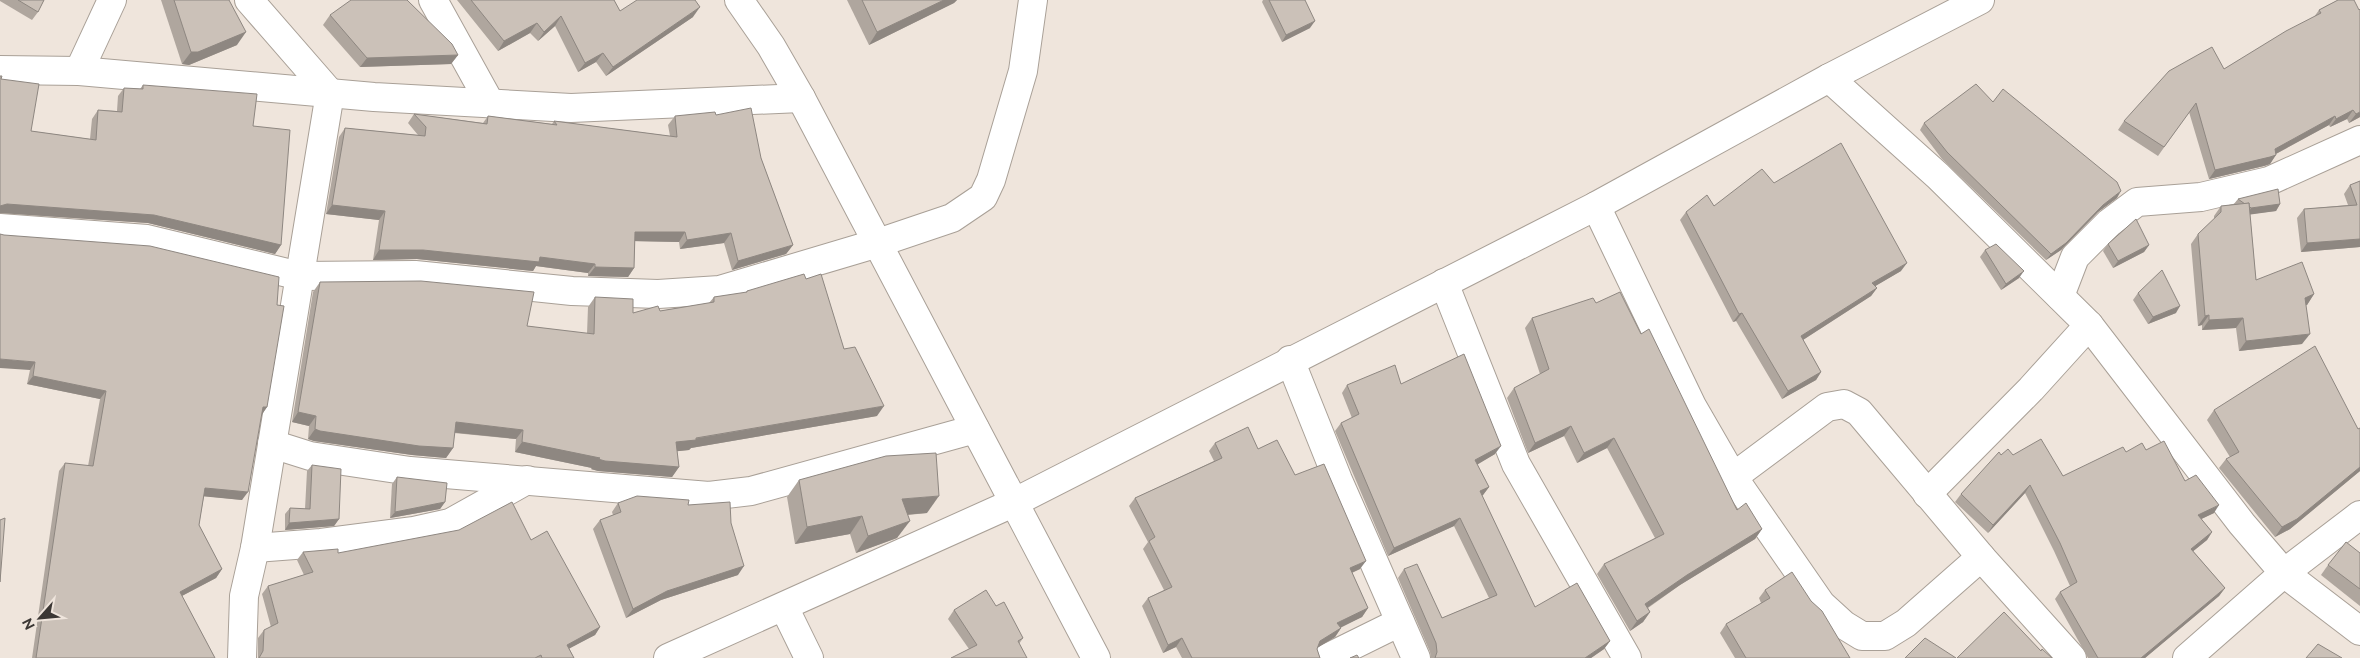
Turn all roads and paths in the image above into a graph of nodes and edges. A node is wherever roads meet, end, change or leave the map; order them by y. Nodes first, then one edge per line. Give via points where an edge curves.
1 (112, 0) edge
2 (249, 0) edge
3 (433, 0) edge
4 (740, 0) edge
5 (1033, 0) edge
6 (1980, 0) edge
7 (0, 70) edge
8 (79, 71) junction
9 (1829, 78) junction
10 (330, 93) junction
11 (802, 98) junction
12 (490, 103) junction
13 (2360, 140) edge
14 (1596, 206) junction
15 (0, 228) edge
16 (878, 243) junction
17 (300, 276) junction
18 (1444, 284) junction
19 (2060, 296) junction
20 (2089, 325) junction
21 (1290, 360) junction
22 (975, 429) junction
23 (272, 444) junction
24 (1733, 477) junction
25 (526, 480) junction
26 (1927, 494) junction
27 (1013, 503) junction
28 (2360, 515) edge
29 (255, 548) junction
30 (1981, 558) junction
31 (2284, 573) junction
32 (784, 607) junction
33 (1400, 622) junction
34 (2360, 631) edge
35 (695, 653) edge
36 (242, 658) edge
37 (668, 658) edge
38 (809, 658) edge
39 (1096, 658) edge
40 (1327, 658) edge
41 (1416, 658) edge
42 (1628, 658) edge
43 (2072, 658) edge
44 (2187, 658) edge

1 - 8 street
2 - 10 street
3 - 12 street
4 - 11 street
5 - 16 street via 1023,71 983,197 952,218
6 - 9 street
7 - 8 street
8 - 10 street
9 - 14 street
9 - 19 street via 1938,176
10 - 12 street
10 - 17 street
11 - 12 street via 571,108
11 - 16 street
13 - 19 street via 2268,181 2200,198 2136,202 2075,257
14 - 18 street
14 - 24 street via 1692,406
15 - 17 street via 146,240
16 - 17 street via 720,290 658,294 572,291 415,275
16 - 22 street
17 - 23 street
18 - 21 street
18 - 42 street via 1516,464
19 - 20 street
20 - 26 street
20 - 31 street via 2242,524
21 - 27 street
21 - 33 street
22 - 25 street via 751,491 709,496
22 - 27 street
23 - 25 street via 310,456 350,463
23 - 29 street
24 - 26 street via 1827,407 1844,404 1858,412
24 - 30 street via 1821,604 1862,636 1884,636 1906,623
25 - 29 street via 450,523 321,543
26 - 30 street
27 - 32 street
27 - 39 street
28 - 31 street
29 - 36 street via 244,596
30 - 43 street
31 - 34 street
31 - 44 street
32 - 35 street
32 - 38 street
33 - 40 street
33 - 41 street
35 - 37 street

